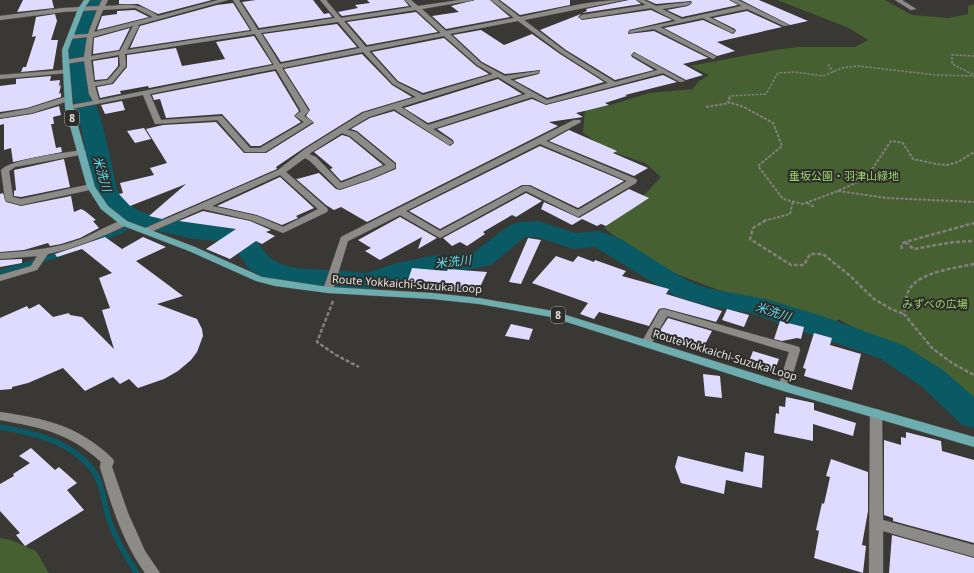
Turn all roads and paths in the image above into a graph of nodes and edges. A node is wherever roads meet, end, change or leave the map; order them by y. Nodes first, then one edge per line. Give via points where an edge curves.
1 (87, 0) edge
2 (105, 0) edge
3 (225, 0) edge
4 (236, 0) edge
5 (323, 0) edge
6 (408, 0) edge
7 (471, 0) edge
8 (494, 0) edge
9 (576, 0) edge
10 (621, 0) edge
11 (640, 0) edge
12 (733, 0) edge
13 (898, 0) edge
14 (147, 2) dead end
15 (688, 3) dead end
16 (136, 6) junction
17 (584, 6) junction
18 (654, 7) junction
19 (746, 7) junction
20 (100, 8) junction
21 (417, 8) junction
22 (82, 9) junction
23 (913, 9) dead end
24 (703, 16) junction
25 (582, 17) dead end
26 (0, 18) edge
27 (158, 18) junction
28 (519, 19) junction
29 (339, 20) junction
30 (681, 21) junction
31 (134, 24) junction
32 (786, 25) dead end
33 (655, 27) junction
34 (732, 31) dead end
35 (257, 32) junction
36 (631, 32) dead end
37 (445, 33) junction
38 (91, 35) junction
39 (73, 37) junction
40 (364, 49) junction
41 (122, 53) junction
42 (635, 55) dead end
43 (974, 56) edge
44 (713, 57) dead end
45 (87, 59) junction
46 (66, 61) junction
47 (828, 64) dead end
48 (278, 66) junction
49 (664, 71) junction
50 (65, 72) junction
51 (537, 72) dead end
52 (833, 72) junction
53 (974, 75) edge
54 (500, 76) junction
55 (0, 77) edge
56 (682, 81) dead end
57 (614, 84) junction
58 (91, 85) junction
59 (146, 93) junction
60 (533, 94) junction
61 (420, 97) junction
62 (68, 98) junction
63 (96, 102) junction
64 (731, 103) junction
65 (395, 106) junction
66 (72, 107) junction
67 (706, 107) dead end
68 (0, 116) edge
69 (577, 122) dead end
70 (428, 128) junction
71 (342, 131) junction
72 (540, 141) junction
73 (449, 143) dead end
74 (82, 152) junction
75 (974, 152) edge
76 (304, 154) junction
77 (967, 154) junction
78 (974, 155) edge
79 (281, 172) junction
80 (91, 187) junction
81 (838, 191) junction
82 (793, 201) junction
83 (974, 202) edge
84 (807, 203) junction
85 (201, 206) junction
86 (814, 207) dead end
87 (400, 212) junction
88 (974, 223) edge
89 (133, 226) junction
90 (974, 241) edge
91 (905, 242) junction
92 (902, 249) dead end
93 (44, 254) junction
94 (0, 256) edge
95 (974, 264) edge
96 (0, 278) edge
97 (332, 289) junction
98 (904, 314) junction
99 (646, 343) junction
100 (359, 367) dead end
101 (974, 375) edge
102 (784, 387) junction
103 (876, 413) junction
104 (0, 416) edge
105 (974, 442) edge
106 (875, 523) junction
107 (974, 551) edge
108 (153, 573) edge
109 (876, 573) edge

1 - 22 main road, Route Yokkaichi-Suzuka Loop / 8
2 - 20 street
3 - 27 street
4 - 35 street
5 - 29 street
6 - 21 street
7 - 21 street
8 - 28 street
9 - 17 street
10 - 17 street
11 - 18 street
12 - 19 street
13 - 23 street
14 - 16 street
15 - 18 street
16 - 20 street
16 - 27 street
17 - 28 street
18 - 25 street
18 - 30 street
19 - 24 street
19 - 32 street
20 - 22 street
20 - 38 street
21 - 29 street
21 - 37 street
22 - 26 street
22 - 39 main road, Route Yokkaichi-Suzuka Loop / 8
24 - 30 street
24 - 34 street
27 - 31 street
28 - 37 street
28 - 57 street via 563,52
29 - 35 street
29 - 40 street
30 - 33 street
31 - 38 street
31 - 41 street via 136,26
33 - 36 street
33 - 44 street
35 - 41 street
35 - 48 street
37 - 40 street
37 - 54 street via 479,64
38 - 39 street
38 - 45 street via 87,46
39 - 46 main road, Route Yokkaichi-Suzuka Loop / 8 via 65,50
40 - 48 street
40 - 61 street via 395,83
41 - 45 street
41 - 58 street via 123,66 110,82
42 - 49 street
43 - 53 path via 952,55 952,64
45 - 46 street
45 - 58 street
46 - 50 main road, Route Yokkaichi-Suzuka Loop / 8
47 - 52 path
48 - 59 street
48 - 59 street via 305,111 300,116 309,122 262,150 248,150 219,118 158,122
49 - 56 street
49 - 57 street
50 - 55 street
50 - 62 main road, Route Yokkaichi-Suzuka Loop / 8
51 - 54 street
52 - 53 path via 858,66 936,75
52 - 64 path via 823,76 795,72 778,73 766,94 730,96 728,102
54 - 60 street
54 - 61 street
57 - 60 street via 546,102
58 - 63 street
59 - 63 street
60 - 70 street
61 - 65 street
62 - 66 main road, Route Yokkaichi-Suzuka Loop / 8
62 - 68 street via 29,111
63 - 66 street
64 - 67 path
64 - 82 path via 773,123 782,146 758,166 783,199
65 - 70 street
65 - 71 street via 366,115
66 - 74 main road, Route Yokkaichi-Suzuka Loop / 8
69 - 72 street
70 - 73 street
71 - 76 street
71 - 76 street via 353,134 392,166 340,186 313,159
72 - 87 street
72 - 87 street via 633,182 578,214 526,188 440,235
74 - 80 main road, Route Yokkaichi-Suzuka Loop / 8
74 - 80 street via 12,165 5,170 9,199 21,202
75 - 77 path
76 - 79 street
77 - 78 path
77 - 81 path via 960,161 947,166 913,159 903,143 891,141 866,178
79 - 85 street
79 - 85 street via 324,210 283,230 268,222
80 - 89 main road, Route Yokkaichi-Suzuka Loop / 8 via 97,199 113,217
81 - 83 path via 888,198
81 - 84 path
82 - 84 path
82 - 98 path via 790,214 768,220 753,228 750,239 791,265 804,265 810,254 823,254 874,299
84 - 86 path
85 - 89 street via 172,219
87 - 97 street via 344,239
88 - 91 path
89 - 93 street
89 - 97 main road, Route Yokkaichi-Suzuka Loop / 8 via 259,279
90 - 91 path via 914,249
91 - 92 path via 901,244
93 - 94 street
93 - 96 street via 34,268
95 - 98 path via 933,273 918,280 909,289
97 - 99 main road, Route Yokkaichi-Suzuka Loop / 8 via 432,296 512,306 553,314
97 - 100 path via 317,342
98 - 101 path via 932,348
99 - 102 main road, Route Yokkaichi-Suzuka Loop / 8
99 - 102 street via 664,312 794,350
102 - 103 main road, Route Yokkaichi-Suzuka Loop / 8
103 - 105 main road, Route Yokkaichi-Suzuka Loop / 8
103 - 106 street
104 - 108 street via 50,425 63,430 94,447 108,461 106,467 121,512 140,555
106 - 107 street
106 - 109 street

